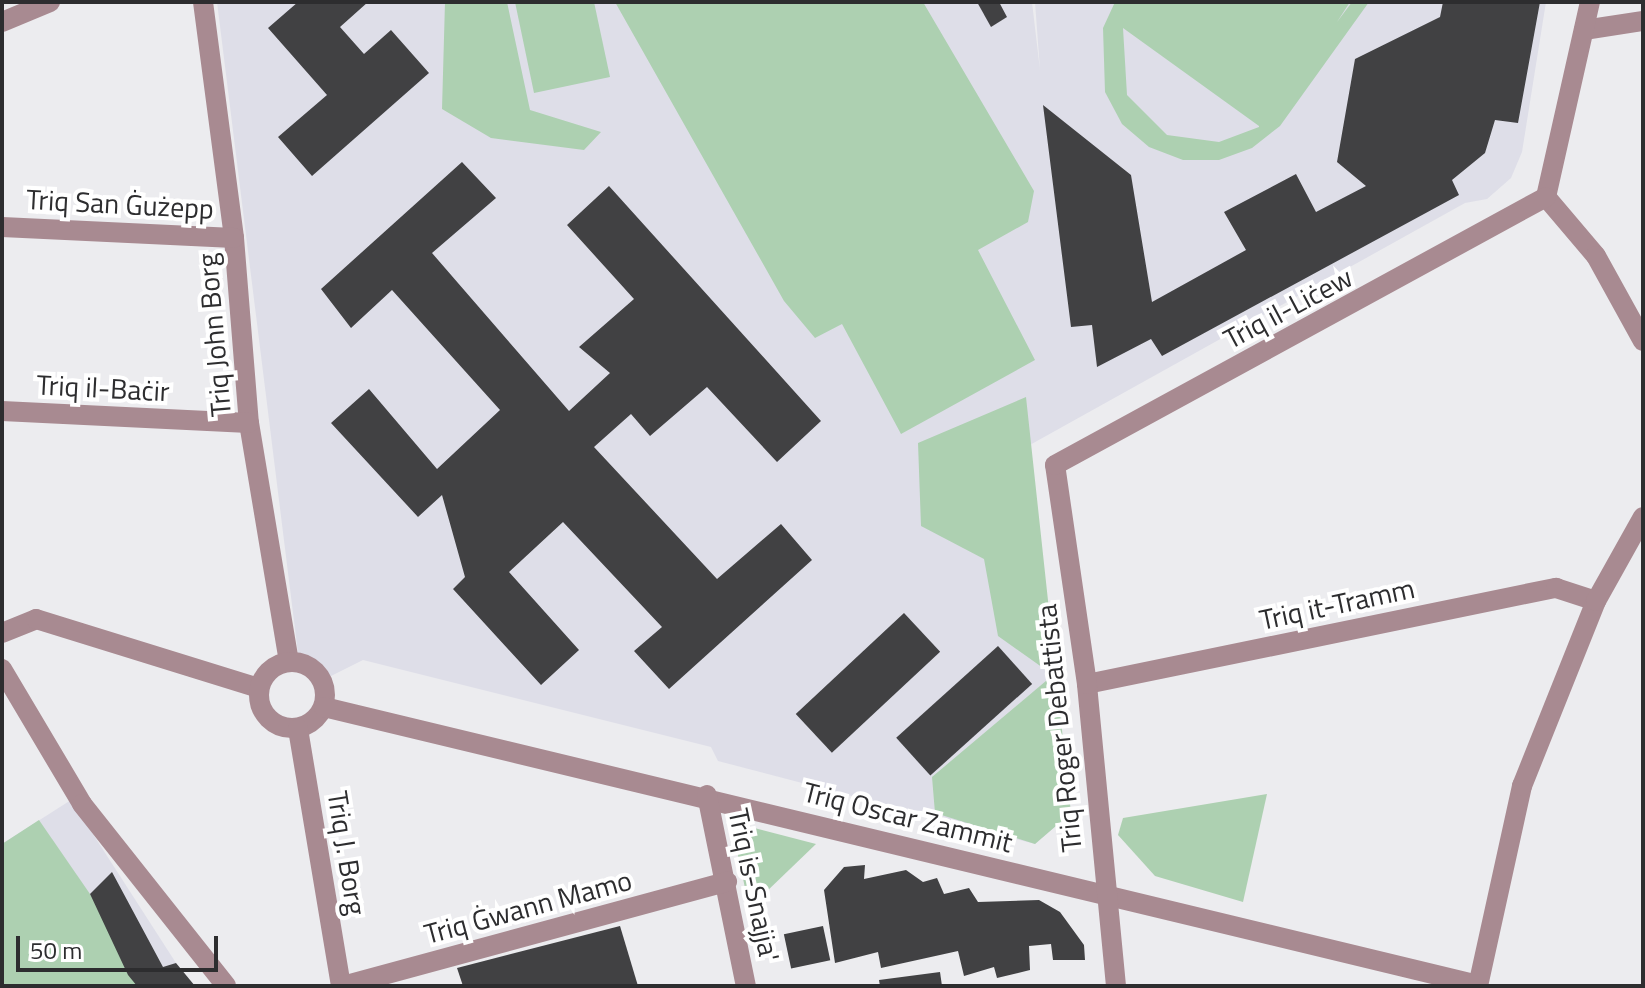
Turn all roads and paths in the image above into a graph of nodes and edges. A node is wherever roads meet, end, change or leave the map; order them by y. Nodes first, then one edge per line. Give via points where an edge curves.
1 (50, 2) edge
2 (203, 2) edge
3 (1590, 2) edge
4 (1643, 21) edge
5 (2, 22) edge
6 (1584, 30) junction
7 (1546, 197) junction
8 (2, 227) edge
9 (234, 238) junction
10 (1643, 341) edge
11 (2, 411) edge
12 (249, 423) junction
13 (1055, 465) joint
14 (1643, 517) edge
15 (1596, 601) junction
16 (2, 633) edge
17 (289, 662) junction
18 (2, 669) edge
19 (1087, 684) junction
20 (259, 688) junction
21 (324, 707) junction
22 (298, 729) junction
23 (707, 795) junction
24 (727, 882) junction
25 (1105, 894) junction
26 (226, 986) edge
27 (342, 986) edge
28 (746, 986) edge
29 (1116, 986) edge
30 (1478, 986) edge

1 - 5 street
2 - 9 street, Triq John Borg
3 - 6 street
4 - 6 street
6 - 7 street
7 - 10 street via 1596,256
7 - 13 street, Triq il-Liċew
8 - 9 street, Triq San Ġużepp
9 - 12 street, Triq John Borg
11 - 12 street, Triq il-Baċir
12 - 17 street, Triq John Borg
13 - 19 street, Triq Roger Debattista
14 - 15 street
15 - 19 street, Triq it-Tramm via 1556,588
15 - 30 street via 1522,786
16 - 20 street via 36,619
17 - 20 street via 270,670
17 - 21 street via 318,674
18 - 26 street via 82,804
19 - 25 street, Triq Roger Debattista
20 - 22 street via 267,718
21 - 22 street
21 - 23 street, Triq Oscar Zammit
22 - 27 street, Triq J. Borg
23 - 24 street, Triq is-Snajja'
23 - 25 street, Triq Oscar Zammit
24 - 27 street, Triq Ġwann Mamo
24 - 28 street, Triq is-Snajja'
25 - 29 street, Triq Roger Debattista
25 - 30 street, Triq Oscar Zammit

